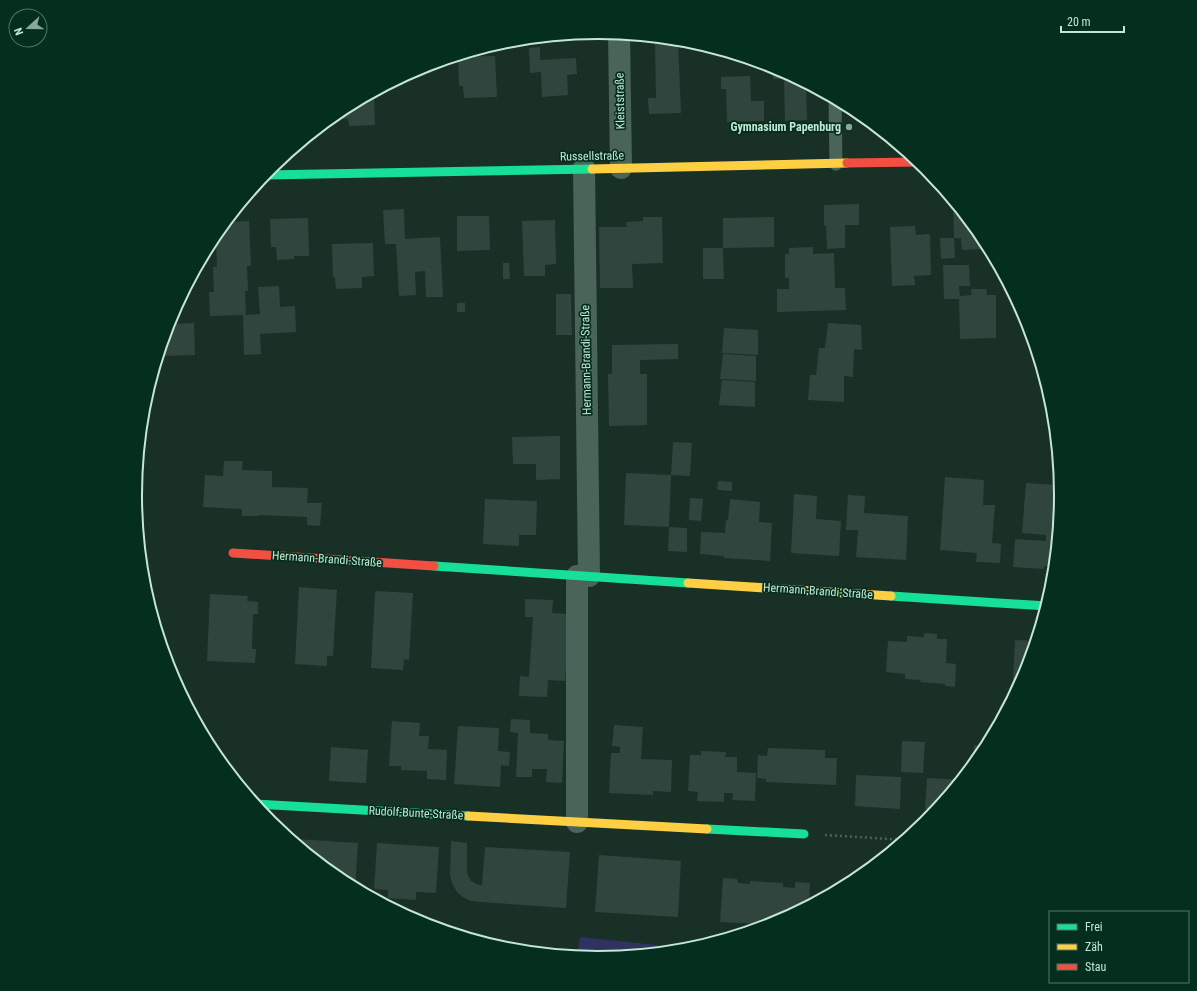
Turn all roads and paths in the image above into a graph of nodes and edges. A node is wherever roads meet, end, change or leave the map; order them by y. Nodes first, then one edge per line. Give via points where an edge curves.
1 (619, 40) edge
2 (835, 105) edge
3 (910, 162) edge
4 (836, 164) junction
5 (584, 168) junction
6 (621, 168) junction
7 (274, 175) edge
8 (233, 553) dead end
9 (583, 576) junction
10 (1041, 606) edge
11 (263, 804) edge
12 (577, 822) junction
13 (804, 834) joint
14 (898, 840) edge

1 - 6 street, Kleiststraße
2 - 4 lane
3 - 4 street, Russellstraße
4 - 6 street, Russellstraße
5 - 6 street, Russellstraße
5 - 7 street, Russellstraße
5 - 9 street, Hermann-Brandi-Straße
8 - 9 street, Hermann-Brandi-Straße
9 - 10 street, Hermann-Brandi-Straße
9 - 12 street
11 - 12 street, Rudolf-Bunte-Straße
12 - 13 street, Rudolf-Bunte-Straße
13 - 14 path

